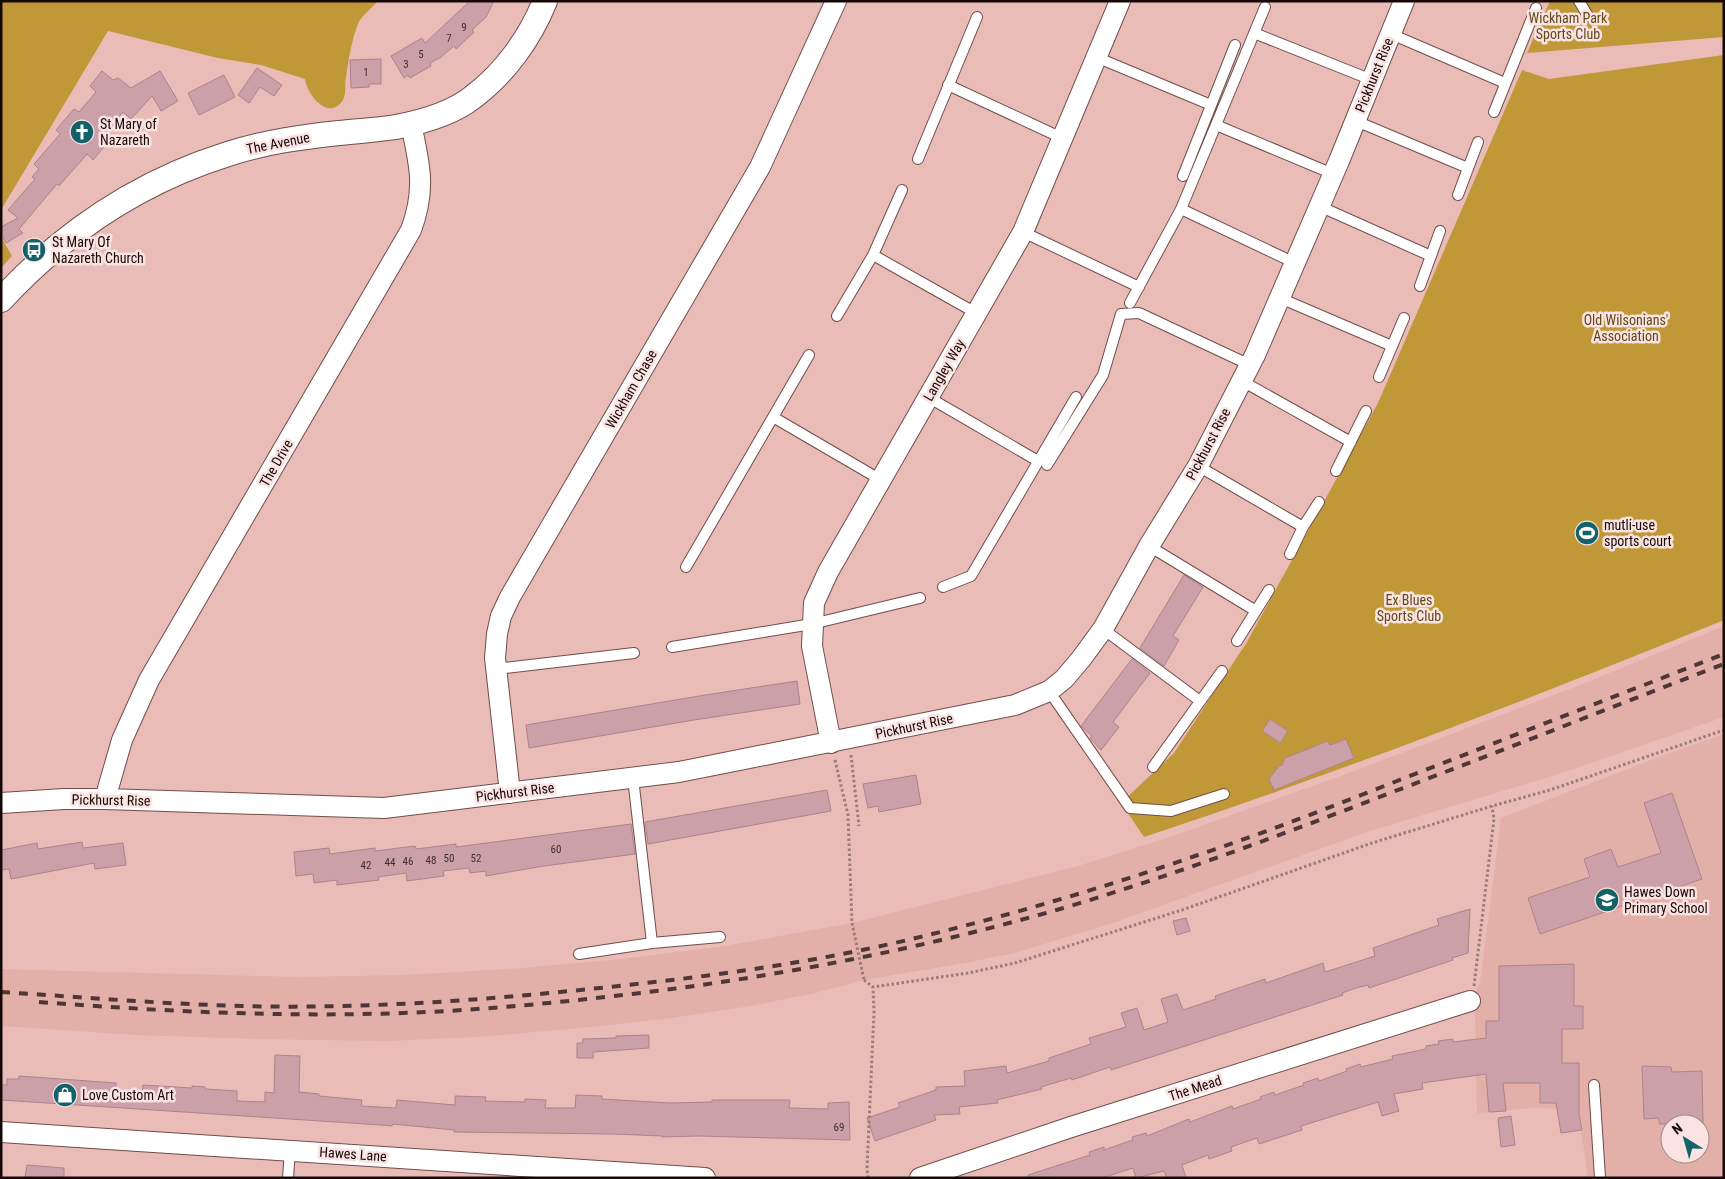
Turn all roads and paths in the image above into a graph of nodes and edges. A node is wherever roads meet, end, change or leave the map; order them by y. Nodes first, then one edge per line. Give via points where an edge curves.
1 (545, 1) edge
2 (836, 1) edge
3 (1120, 1) edge
4 (1404, 1) edge
5 (1580, 1) edge
6 (1265, 7) dead end
7 (1536, 8) dead end
8 (1588, 16) dead end
9 (977, 17) dead end
10 (1254, 33) junction
11 (1391, 34) junction
12 (1235, 45) dead end
13 (1096, 57) junction
14 (1372, 80) junction
15 (1505, 83) junction
16 (948, 85) junction
17 (1211, 105) junction
18 (1494, 112) dead end
19 (1356, 121) junction
20 (410, 124) junction
21 (1216, 125) junction
22 (1062, 138) junction
23 (1478, 142) dead end
24 (918, 158) dead end
25 (1468, 168) junction
26 (1334, 174) junction
27 (1183, 176) dead end
28 (902, 190) dead end
29 (1458, 195) dead end
30 (1320, 206) junction
31 (1181, 209) junction
32 (1440, 231) dead end
33 (1023, 232) junction
34 (873, 255) junction
35 (1431, 256) junction
36 (1295, 263) junction
37 (1420, 286) dead end
38 (1139, 287) junction
39 (1280, 298) junction
40 (1, 300) edge
41 (1130, 303) dead end
42 (976, 313) junction
43 (836, 316) dead end
44 (1404, 318) dead end
45 (1392, 346) junction
46 (809, 355) dead end
47 (1246, 373) junction
48 (1379, 377) dead end
49 (928, 397) junction
50 (1076, 397) dead end
51 (1366, 411) dead end
52 (773, 418) junction
53 (1351, 442) junction
54 (1043, 463) junction
55 (1198, 466) junction
56 (1336, 471) dead end
57 (881, 480) junction
58 (1319, 502) dead end
59 (1303, 526) junction
60 (1149, 546) junction
61 (1290, 554) dead end
62 (686, 567) dead end
63 (943, 587) dead end
64 (1269, 590) dead end
65 (920, 598) dead end
66 (1256, 611) junction
67 (812, 624) junction
68 (1103, 629) junction
69 (1237, 641) dead end
70 (672, 647) dead end
71 (634, 653) dead end
72 (496, 669) junction
73 (1222, 671) dead end
74 (1049, 691) junction
75 (1200, 701) junction
76 (1724, 730) edge
77 (840, 741) junction
78 (1153, 766) dead end
79 (633, 778) junction
80 (510, 793) junction
81 (1224, 794) dead end
82 (105, 799) junction
83 (1, 803) edge
84 (1492, 806) junction
85 (859, 826) dead end
86 (720, 937) dead end
87 (652, 943) junction
88 (579, 954) dead end
89 (872, 987) junction
90 (1470, 1001) joint
91 (1594, 1085) dead end
92 (1, 1132) edge
93 (290, 1150) junction
94 (576, 1174) edge
95 (288, 1178) edge
96 (705, 1178) edge
97 (868, 1178) edge
98 (920, 1178) edge
99 (1600, 1178) edge

1 - 20 street, The Avenue via 531,30 495,78 472,98 443,114
2 - 72 street, Wickham Chase via 760,167 510,597 497,634
3 - 13 street, Langley Way
4 - 11 street, Pickhurst Rise
5 - 8 lane
6 - 10 lane
7 - 15 lane
9 - 16 lane
10 - 14 lane
10 - 21 lane
11 - 14 street, Pickhurst Rise
11 - 15 lane
12 - 17 lane
13 - 17 lane
13 - 22 street, Langley Way
14 - 19 street, Pickhurst Rise
15 - 18 lane
16 - 22 lane
16 - 24 lane
17 - 27 lane
19 - 25 lane
19 - 26 street, Pickhurst Rise
20 - 40 street, The Avenue via 274,142 230,153 173,174 121,201 78,229 47,254
20 - 82 street, The Drive via 421,187 411,230 149,680 122,740
21 - 26 lane
21 - 31 lane
22 - 33 street, Langley Way
23 - 25 lane
25 - 29 lane
26 - 30 street, Pickhurst Rise
28 - 34 lane
30 - 35 lane
30 - 36 street, Pickhurst Rise
31 - 36 lane
31 - 38 lane
32 - 35 lane
33 - 38 lane
33 - 42 street, Langley Way
34 - 42 lane
34 - 43 lane
35 - 37 lane
36 - 39 street, Pickhurst Rise
38 - 41 lane
39 - 45 lane
39 - 47 street, Pickhurst Rise
42 - 49 street, Langley Way
44 - 45 lane
45 - 48 lane
46 - 52 lane
47 - 53 lane
47 - 54 lane via 1139,313 1121,314 1103,375
47 - 55 street, Pickhurst Rise
49 - 54 lane
49 - 57 street, Langley Way
50 - 54 lane
51 - 53 lane
52 - 57 lane
52 - 62 lane
53 - 56 lane
54 - 63 lane via 972,576
55 - 59 lane
55 - 60 street, Pickhurst Rise
57 - 67 street, Langley Way via 828,572 814,603
58 - 59 lane
59 - 61 lane
60 - 66 lane
60 - 68 street, Pickhurst Rise
64 - 66 lane
65 - 67 lane
66 - 69 lane
67 - 70 lane
67 - 77 street, Langley Way via 812,646
68 - 74 street, Pickhurst Rise via 1064,679
68 - 75 lane
71 - 72 lane
72 - 80 street, Wickham Chase
73 - 75 lane
74 - 77 street, Pickhurst Rise via 1015,705
74 - 81 lane via 1130,808 1171,811
75 - 78 lane
76 - 84 path via 1550,790
77 - 79 street, Pickhurst Rise
77 - 85 path
77 - 89 path, bridge via 848,815 852,923 864,980
79 - 80 street, Pickhurst Rise
79 - 87 lane
80 - 82 street, Pickhurst Rise via 384,808
82 - 83 street, Pickhurst Rise
84 - 89 path via 1015,962
84 - 90 path via 1494,819 1476,982
86 - 87 lane
87 - 88 lane
89 - 97 path via 874,1012
90 - 98 street, The Mead
91 - 99 lane
92 - 93 street, Hawes Lane
93 - 94 street, Hawes Lane
93 - 95 lane
94 - 96 street, Hawes Lane

